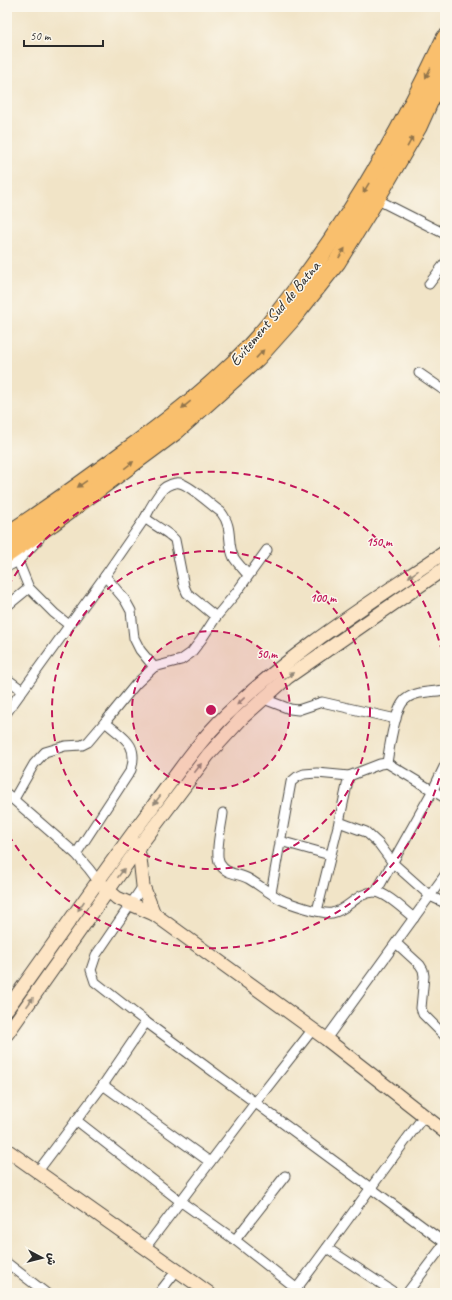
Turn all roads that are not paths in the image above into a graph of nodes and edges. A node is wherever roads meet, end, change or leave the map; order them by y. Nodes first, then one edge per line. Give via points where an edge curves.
1 (445, 38) edge
2 (445, 67) edge
3 (440, 90) edge
4 (376, 199) junction
5 (445, 234) edge
6 (445, 263) edge
7 (429, 284) dead end
8 (419, 373) dead end
9 (445, 392) edge
10 (145, 518) junction
11 (7, 535) edge
12 (267, 550) dead end
13 (445, 552) edge
14 (13, 557) edge
15 (7, 567) edge
16 (445, 568) edge
17 (248, 575) junction
18 (105, 576) junction
19 (29, 588) junction
20 (7, 606) edge
21 (216, 617) junction
22 (69, 625) junction
23 (154, 667) junction
24 (7, 680) edge
25 (22, 690) junction
26 (445, 690) edge
27 (264, 699) junction
28 (7, 712) edge
29 (396, 719) junction
30 (105, 722) junction
31 (387, 763) junction
32 (445, 765) edge
33 (349, 776) junction
34 (433, 790) junction
35 (11, 796) edge
36 (445, 798) edge
37 (223, 813) dead end
38 (339, 822) junction
39 (130, 837) junction
40 (280, 841) junction
41 (138, 848) junction
42 (76, 854) junction
43 (330, 855) junction
44 (393, 862) junction
45 (445, 875) edge
46 (98, 881) junction
47 (143, 886) junction
48 (108, 891) junction
49 (376, 892) junction
50 (271, 893) junction
51 (430, 896) junction
52 (130, 903) junction
53 (445, 903) edge
54 (317, 911) junction
55 (154, 914) junction
56 (414, 918) junction
57 (396, 942) junction
58 (7, 1010) edge
59 (146, 1022) junction
60 (313, 1029) junction
61 (7, 1034) edge
62 (445, 1036) edge
63 (326, 1038) junction
64 (103, 1084) junction
65 (255, 1102) junction
66 (424, 1116) junction
67 (76, 1120) junction
68 (445, 1132) edge
69 (9, 1154) edge
70 (210, 1162) junction
71 (38, 1171) junction
72 (285, 1176) dead end
73 (370, 1188) junction
74 (180, 1201) junction
75 (235, 1240) junction
76 (445, 1243) edge
77 (145, 1248) junction
78 (327, 1248) junction
79 (7, 1264) edge
80 (177, 1270) junction
81 (295, 1291) edge
82 (46, 1293) edge
83 (159, 1293) edge
84 (208, 1293) edge
85 (394, 1293) edge
86 (407, 1293) edge

1 -> 11 highway, Evitement Sud de Batna via 383,159 362,194 322,256 266,328 234,363 174,415 88,480
2 - 3 highway, Evitement Sud de Batna
4 -> 3 highway, Evitement Sud de Batna
4 - 5 street
14 -> 4 highway, Evitement Sud de Batna via 52,523 176,431 257,358 337,262
6 - 7 street
8 - 9 street
10 - 17 street via 165,488 180,483 187,486 225,517 234,558
10 - 18 street
10 - 21 street via 175,540 187,592
12 - 17 street
13 -> 39 main road via 263,680 197,748
14 - 15 street
14 - 19 street
27 -> 16 main road via 288,677
17 - 21 street
18 - 22 street
18 - 23 street via 131,611 134,638
19 - 20 street
19 - 22 street
21 - 23 street via 191,653 181,660
22 - 25 street
23 - 30 street via 136,684
24 - 25 street
25 - 28 street
26 - 29 street via 420,693 405,699 400,705
27 - 29 street via 290,709 298,710 326,703
41 -> 27 main road via 208,755 242,718
29 - 31 street
30 - 35 street via 88,742 45,752
30 - 42 street via 130,744 134,754 133,762 131,770
31 - 33 street
31 - 34 street
32 - 34 street
33 - 38 street
33 - 40 street via 304,774 291,782
34 - 36 street
34 - 44 street
35 - 42 street
37 - 50 street via 218,850 219,863 225,870 248,878
38 - 43 street
38 - 44 street via 366,832
39 - 41 main road
39 - 46 main road
40 - 43 street
40 - 50 street
41 - 47 main road
48 -> 41 main road
42 - 46 street
43 - 54 street
44 - 49 street
44 - 51 street
45 - 51 street
46 - 48 main road
46 -> 58 main road
47 - 52 street
47 - 55 main road
48 - 52 main road
61 -> 48 main road
49 - 54 street via 356,899 340,911 326,914
49 - 56 street via 386,896
50 - 54 street
51 - 53 street
51 - 56 street
52 - 55 main road
52 - 59 street via 96,955 91,975 95,982
55 - 60 main road
56 - 57 street
57 - 62 street via 423,970 423,1014
57 - 63 street
59 - 64 street
59 - 65 street
60 - 63 main road
60 - 65 street
63 - 66 main road
64 - 67 street
64 - 70 street
65 - 70 street
65 - 73 street
66 - 68 main road
66 - 73 street
67 - 71 street
67 - 74 street
69 - 71 main road
70 - 74 street
71 - 77 main road
72 - 75 street
73 - 76 street
73 - 78 street
74 - 75 street
74 - 77 street
75 - 81 street
76 - 86 street
77 - 80 main road
78 - 81 street
78 - 85 street
79 - 82 street
80 - 83 street
80 - 84 main road

